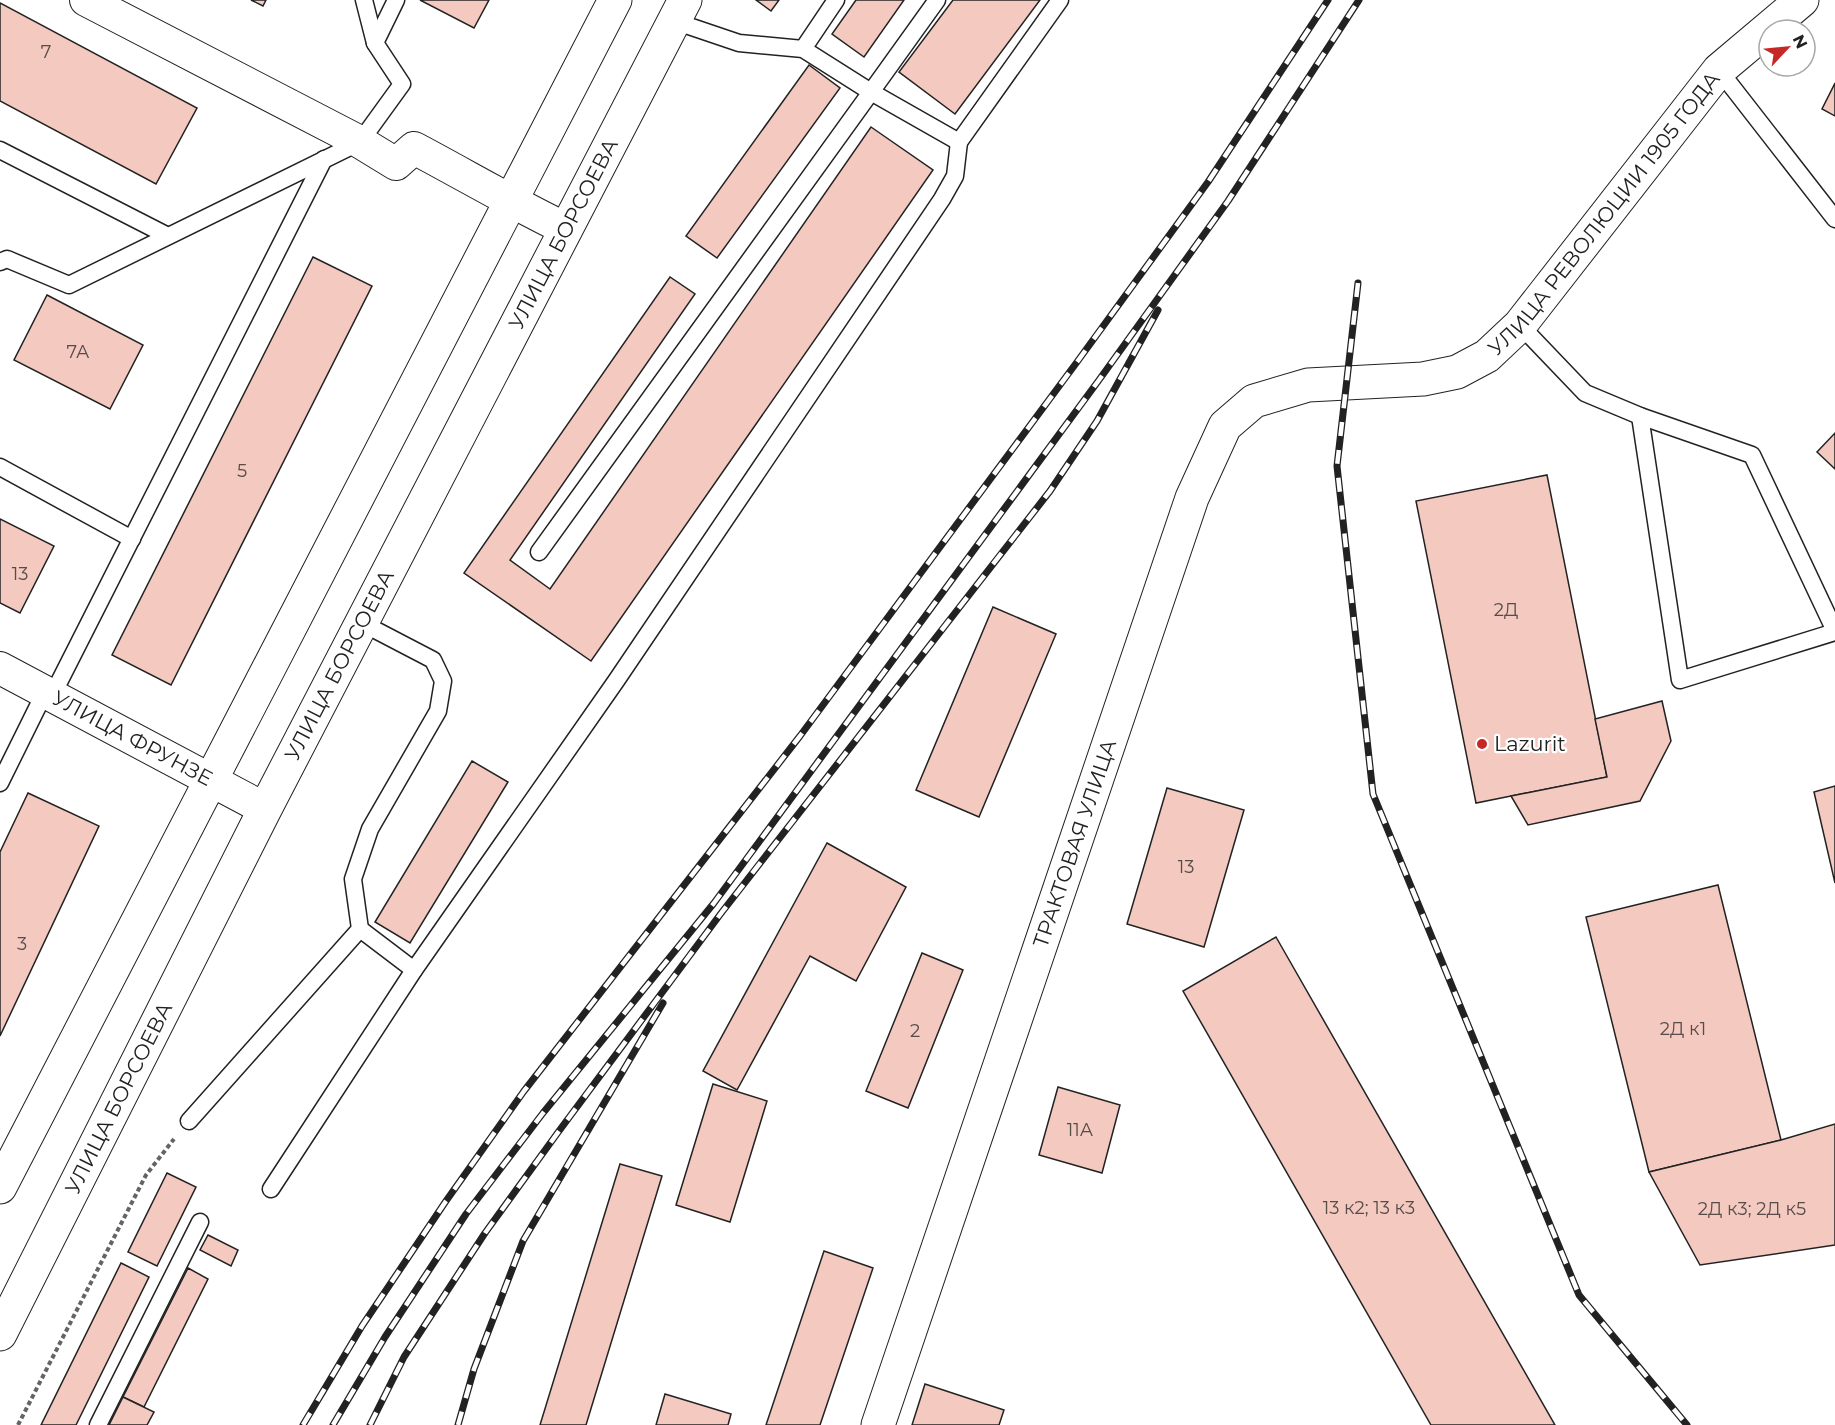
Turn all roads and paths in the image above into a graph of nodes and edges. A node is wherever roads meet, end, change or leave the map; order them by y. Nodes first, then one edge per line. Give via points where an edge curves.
1 (86, 0) edge
2 (364, 0) edge
3 (396, 0) edge
4 (615, 0) edge
5 (836, 0) edge
6 (937, 0) edge
7 (1060, 0) edge
8 (1802, 0) edge
9 (679, 11) edge
10 (375, 43) junction
11 (803, 49) junction
12 (1719, 70) junction
13 (871, 92) junction
14 (360, 142) junction
15 (959, 142) junction
16 (0, 150) edge
17 (324, 159) junction
18 (511, 202) junction
19 (1835, 219) edge
20 (566, 229) junction
21 (168, 236) junction
22 (0, 262) edge
23 (1520, 325) junction
24 (1382, 380) joint
25 (1640, 416) junction
26 (0, 467) edge
27 (132, 539) junction
28 (539, 552) dead end
29 (362, 623) junction
30 (1835, 631) edge
31 (0, 668) edge
32 (49, 694) junction
33 (210, 780) junction
34 (0, 783) edge
35 (265, 809) junction
36 (360, 929) junction
37 (414, 970) junction
38 (189, 1121) joint
39 (0, 1187) edge
40 (271, 1189) dead end
41 (200, 1222) dead end
42 (0, 1334) edge
43 (18, 1425) edge
44 (98, 1425) edge
45 (878, 1425) edge

1 - 14 street
2 - 10 lane
3 - 10 lane
4 - 18 main road
5 - 11 lane
6 - 13 lane
7 - 15 lane
8 - 12 main road, УЛИЦА РЕВОЛЮЦИИ 1905 ГОДА
9 - 11 lane via 739,43
9 - 20 main road, УЛИЦА БОРСОЕВА
10 - 14 lane via 402,84
11 - 13 lane
12 - 19 lane
12 - 23 main road, УЛИЦА РЕВОЛЮЦИИ 1905 ГОДА
13 - 15 lane
13 - 28 lane
14 - 17 lane
14 - 18 street via 396,164 414,148
15 - 37 lane via 955,176 942,199 622,672
16 - 21 lane
17 - 21 lane
17 - 27 lane
18 - 20 street
18 - 33 main road
20 - 29 main road, УЛИЦА БОРСОЕВА
21 - 22 lane via 69,285 7,259
23 - 24 main road, УЛИЦА РЕВОЛЮЦИИ 1905 ГОДА via 1487,356 1457,372 1422,379
23 - 25 lane via 1586,393
24 - 45 main road, ТРАКТОВАЯ УЛИЦА via 1308,385 1254,401 1225,426 1192,498
25 - 30 lane via 1752,455
25 - 30 lane via 1680,680
26 - 27 lane
27 - 32 lane
29 - 35 main road, УЛИЦА БОРСОЕВА
29 - 36 lane via 433,660 443,681 438,711 370,829 352,879
31 - 32 street, УЛИЦА ФРУНЗЕ
32 - 33 street, УЛИЦА ФРУНЗЕ
32 - 34 lane
33 - 35 street, УЛИЦА ФРУНЗЕ
33 - 39 main road
35 - 42 main road, УЛИЦА БОРСОЕВА
36 - 37 lane
36 - 38 lane
37 - 40 lane
38 - 43 path via 146,1175
41 - 44 lane

